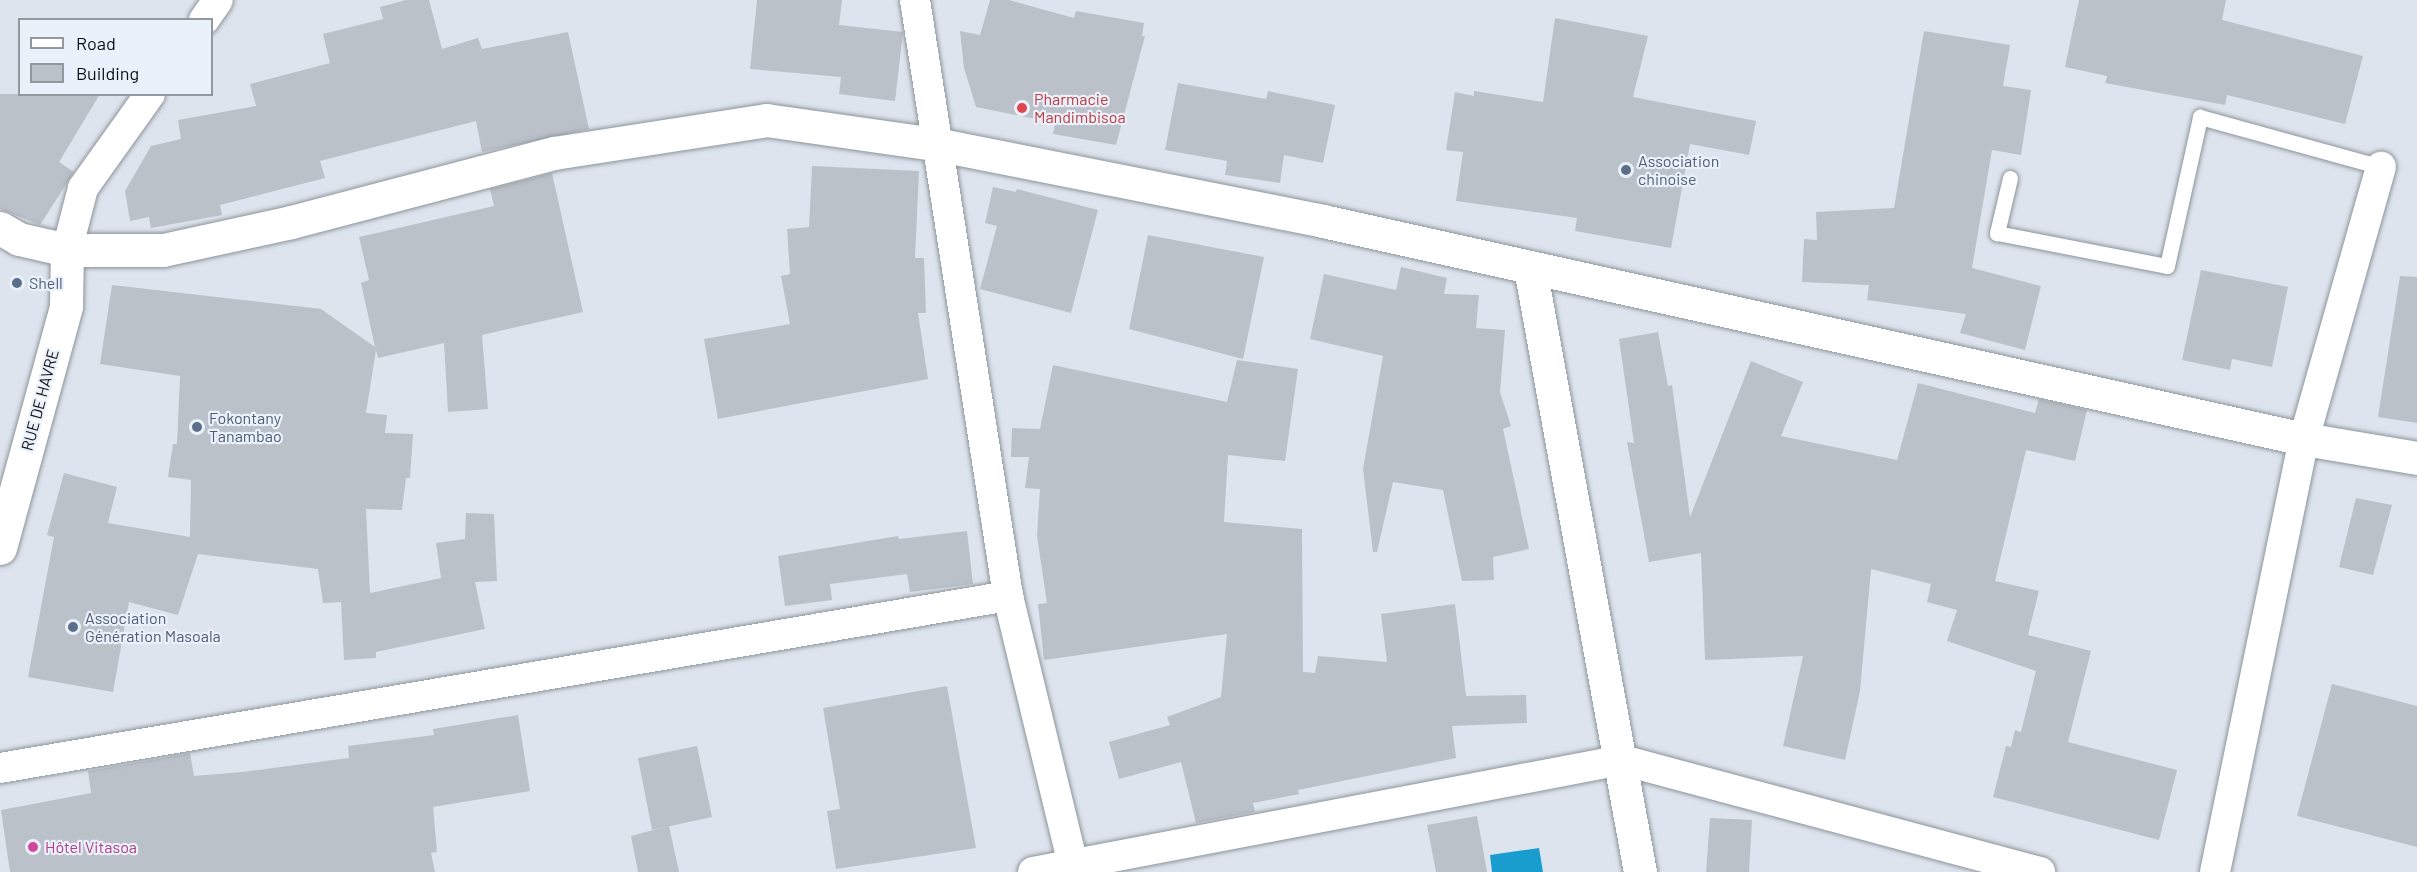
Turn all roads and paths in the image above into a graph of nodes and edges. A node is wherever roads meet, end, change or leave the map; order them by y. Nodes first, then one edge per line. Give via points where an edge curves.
1 (218, 0) edge
2 (915, 0) edge
3 (205, 18) edge
4 (149, 96) edge
5 (935, 144) junction
6 (2381, 167) joint
7 (2010, 178) dead end
8 (0, 228) edge
9 (67, 250) junction
10 (1530, 268) junction
11 (2304, 439) junction
12 (2417, 458) edge
13 (10, 478) edge
14 (0, 548) edge
15 (1008, 596) junction
16 (1622, 760) junction
17 (0, 768) edge
18 (1074, 868) edge
19 (1033, 872) edge
20 (1640, 872) edge
21 (2040, 872) edge
22 (2215, 872) edge

1 - 3 street
2 - 5 street
4 - 9 street via 83,188
5 - 9 street via 766,120 554,153 291,222 163,250
5 - 10 street via 1323,221
5 - 15 street
6 - 7 lane via 2200,117 2167,266 1997,233
6 - 11 street
8 - 9 street via 19,239
9 - 13 street, RUE DE HAVRE via 66,306
10 - 11 street
10 - 16 street
11 - 12 street
11 - 22 street
13 - 14 street, RUE DE HAVRE
15 - 17 street
15 - 18 street
16 - 18 street
16 - 20 street
16 - 21 street
18 - 19 street

